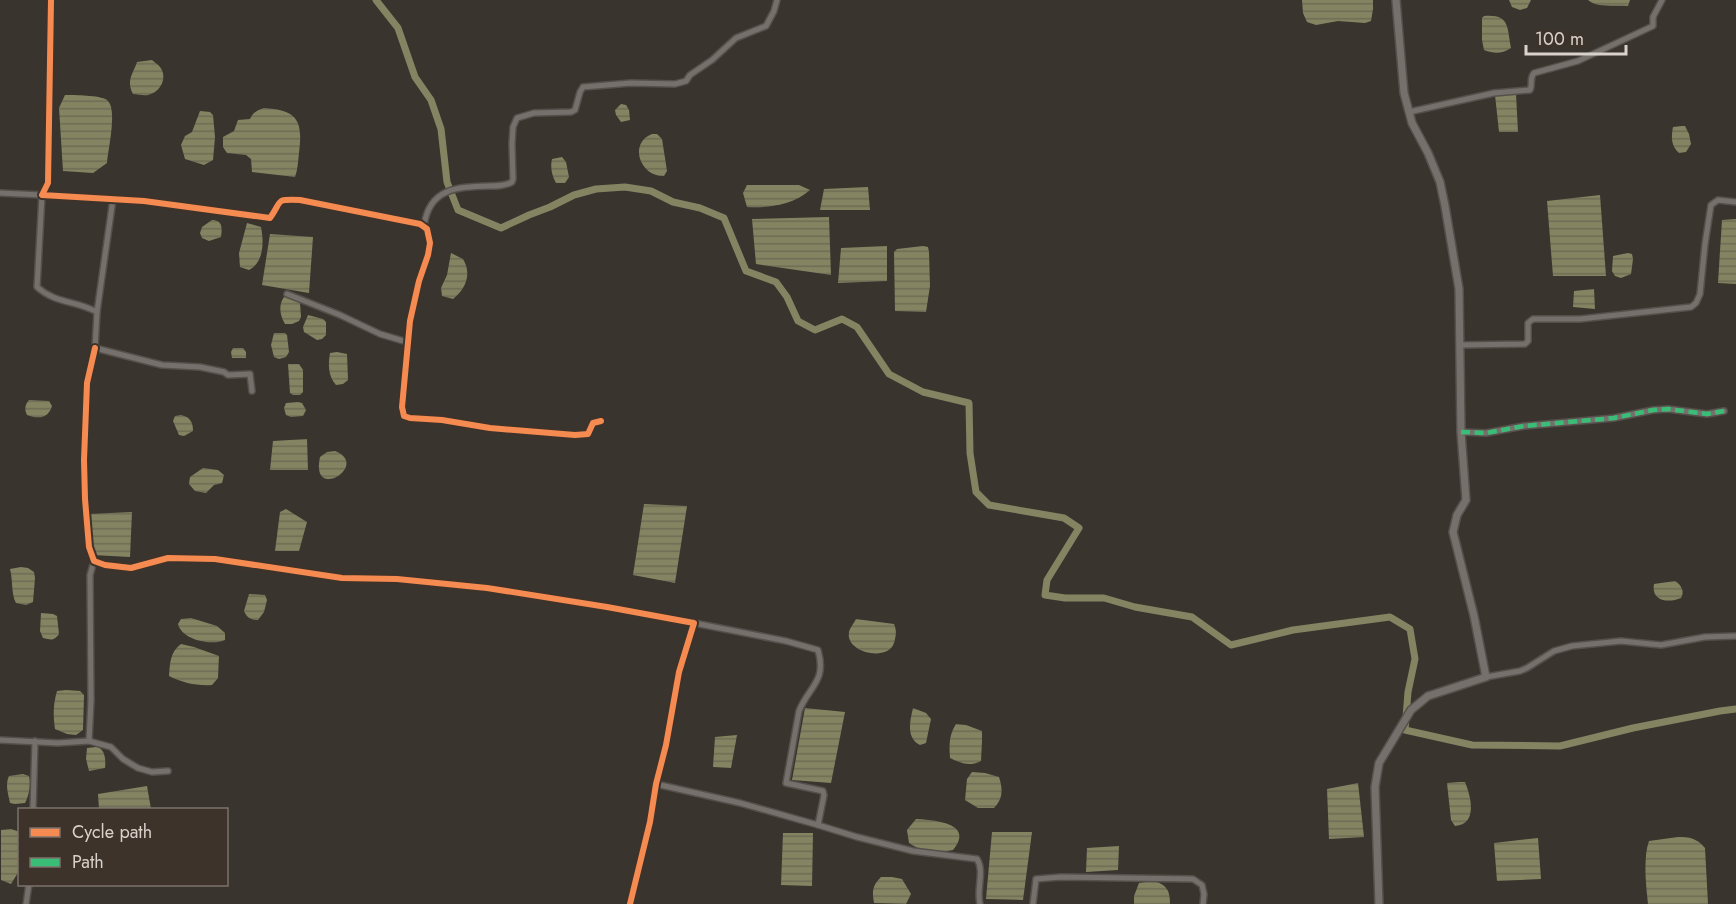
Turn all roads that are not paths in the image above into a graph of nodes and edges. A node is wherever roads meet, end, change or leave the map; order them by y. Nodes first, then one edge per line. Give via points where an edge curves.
1 (51, 0) edge
2 (777, 0) edge
3 (1396, 0) edge
4 (1662, 0) edge
5 (1409, 112) junction
6 (0, 193) edge
7 (42, 195) junction
8 (113, 199) junction
9 (1736, 202) edge
10 (424, 226) junction
11 (287, 294) dead end
12 (97, 312) junction
13 (407, 342) junction
14 (1461, 345) junction
15 (95, 348) junction
16 (252, 391) dead end
17 (1724, 411) dead end
18 (601, 421) dead end
19 (1461, 432) junction
20 (94, 561) junction
21 (694, 624) junction
22 (1736, 636) edge
23 (1486, 677) junction
24 (0, 740) edge
25 (35, 741) junction
26 (89, 741) junction
27 (168, 771) dead end
28 (656, 784) junction
29 (33, 808) edge
30 (818, 825) junction
31 (29, 886) edge
32 (26, 904) edge
33 (630, 904) edge
34 (980, 904) edge
35 (1033, 904) edge
36 (1203, 904) edge
37 (1378, 904) edge

1 - 7 street via 48,183
2 - 10 street via 766,26 736,38 686,81 583,87 572,112 534,112 517,118 513,127 512,182 453,189 442,194 428,210
3 - 5 street
4 - 5 street via 1653,26 1578,61 1534,73 1530,90 1494,93
5 - 14 street via 1444,198 1459,289
6 - 7 street
7 - 8 street
7 - 12 street via 37,287 55,299
8 - 10 street via 270,218 282,200 300,200
8 - 12 street
9 - 14 street via 1718,200 1711,206 1700,294 1691,307 1533,320 1528,323 1525,344
10 - 13 street via 430,243 412,307
11 - 13 street
12 - 15 street
13 - 18 street via 404,416 575,435 588,434 593,423
14 - 19 street
15 - 16 street via 162,365 200,367 228,375 250,374
15 - 20 street via 87,382 84,460 89,547
17 - 19 street via 1707,414 1653,410 1486,433
19 - 23 street via 1466,500 1456,515 1453,532
20 - 21 street via 131,568 168,558 215,559 342,578 487,588
20 - 26 street via 90,575
21 - 28 street via 679,672
21 - 30 street via 786,640 818,650 820,674 799,711 786,781 824,792
22 - 23 street via 1661,645 1621,641 1572,646 1554,651 1520,671
23 - 37 street via 1437,692 1419,703 1404,719 1378,763
24 - 25 street
25 - 26 street
25 - 29 street
26 - 27 street via 111,747 138,768
28 - 30 street
28 - 33 street
30 - 34 street via 913,851 977,859 981,866
31 - 32 street
35 - 36 street via 1036,879 1061,877 1193,879 1202,885

